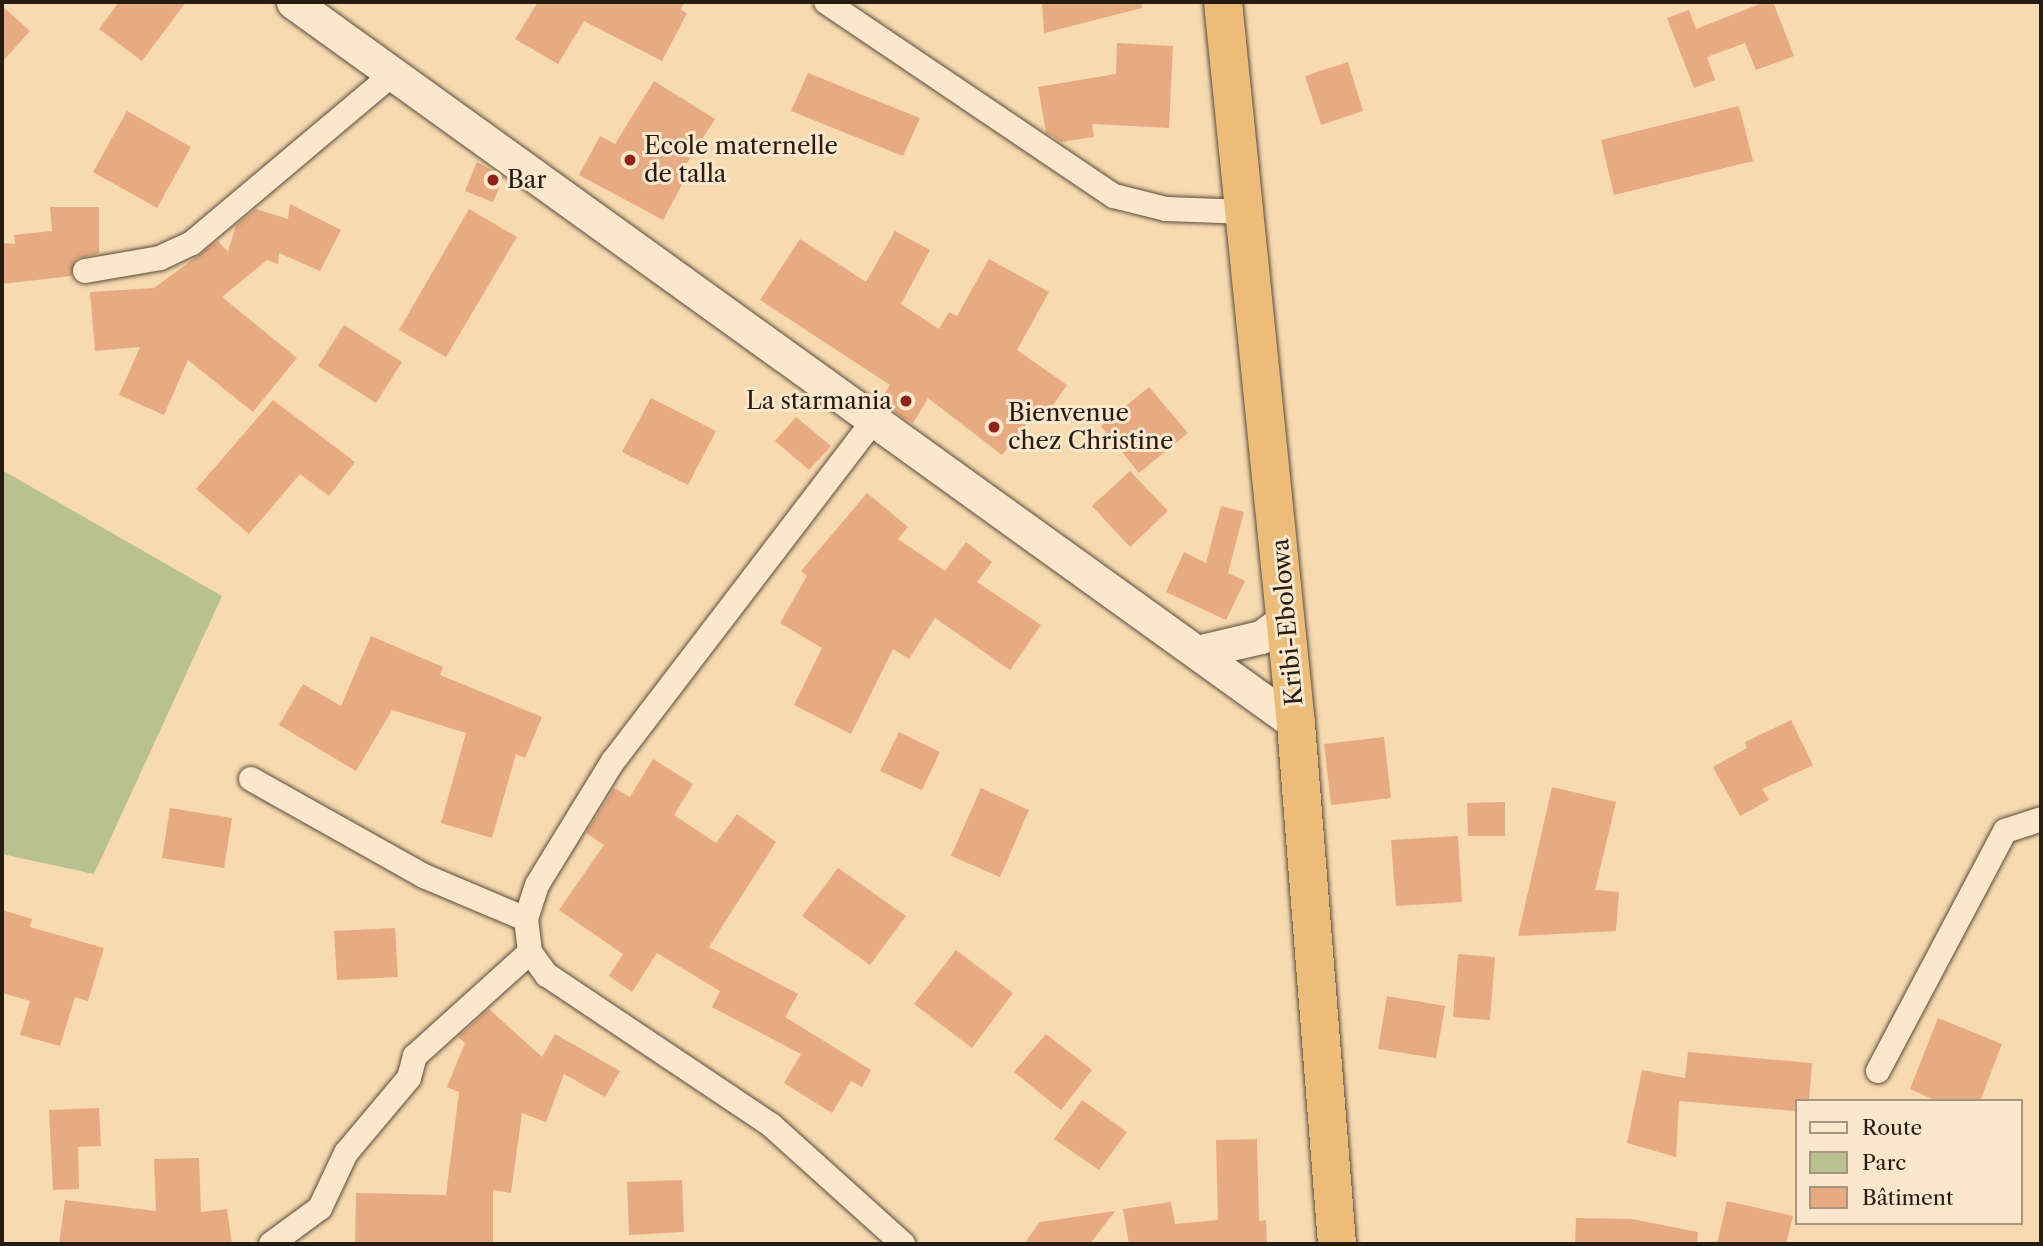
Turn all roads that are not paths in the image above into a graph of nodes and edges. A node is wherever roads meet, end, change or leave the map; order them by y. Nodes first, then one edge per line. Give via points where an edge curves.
1 (293, 2) edge
2 (826, 2) edge
3 (1223, 2) edge
4 (393, 74) junction
5 (1248, 212) junction
6 (85, 271) dead end
7 (874, 420) junction
8 (1286, 619) junction
9 (1197, 652) junction
10 (1296, 724) junction
11 (251, 779) dead end
12 (2041, 819) edge
13 (526, 919) junction
14 (530, 953) junction
15 (1878, 1070) dead end
16 (271, 1244) edge
17 (903, 1244) edge
18 (1336, 1244) edge

1 - 4 street
2 - 5 street via 1114,196 1166,209
3 - 5 highway, Kribi-Ebolowa
4 - 6 street via 192,243 160,258
4 - 7 street
5 - 8 highway, Kribi-Ebolowa
7 - 9 street
7 - 13 street via 613,761 537,886
8 - 9 street via 1261,638
8 - 10 highway, Kribi-Ebolowa
9 - 10 street
10 - 18 highway, Kribi-Ebolowa
11 - 13 street via 424,876
12 - 15 street via 2005,831
13 - 14 street
14 - 16 street via 415,1056 410,1078 346,1153 320,1208
14 - 17 street via 582,1002 771,1125

